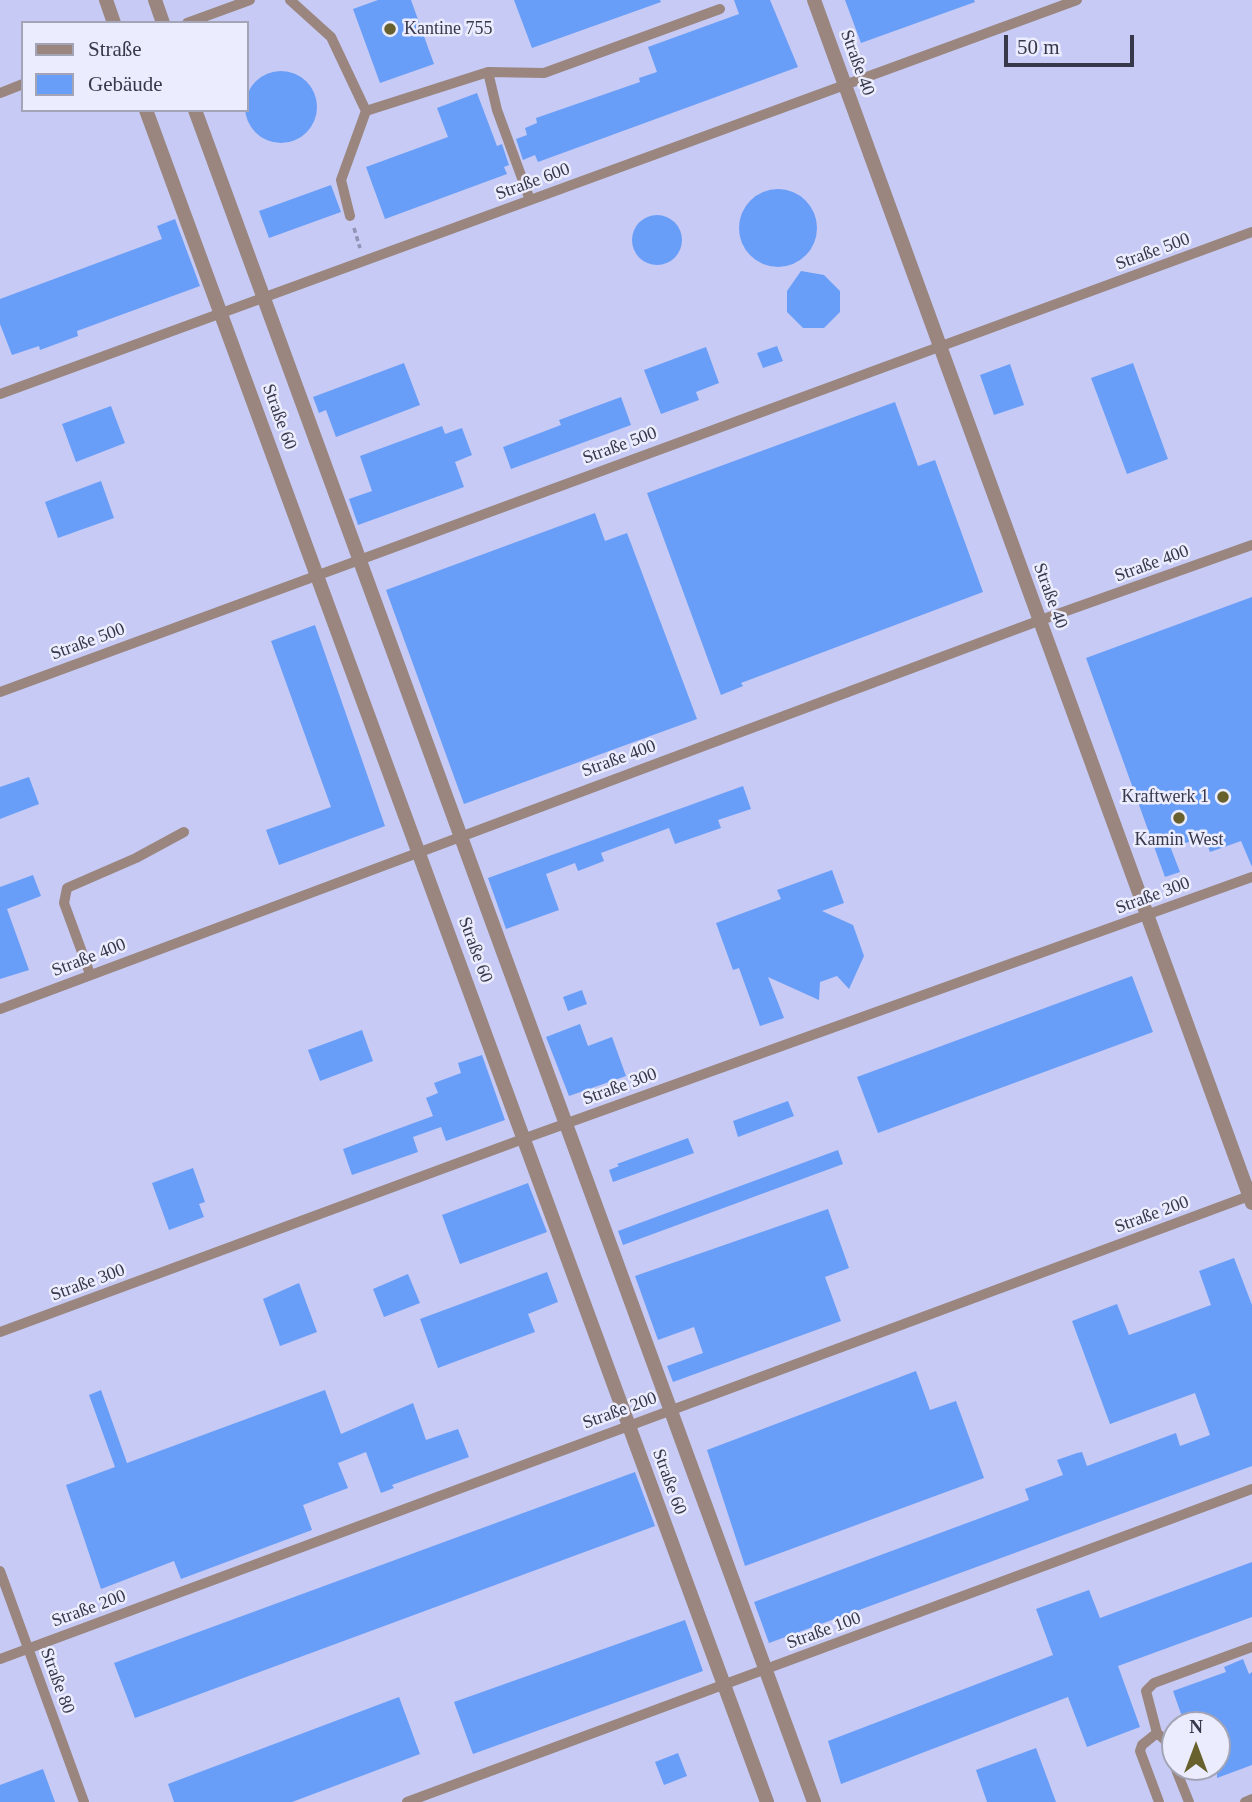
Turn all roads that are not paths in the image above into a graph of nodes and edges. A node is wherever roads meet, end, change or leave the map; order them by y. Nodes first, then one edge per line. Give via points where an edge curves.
1 (106, 0) edge
2 (155, 0) edge
3 (250, 0) edge
4 (290, 0) edge
5 (814, 0) edge
6 (1077, 0) edge
7 (720, 9) dead end
8 (113, 21) edge
9 (162, 21) edge
10 (192, 21) edge
11 (488, 72) junction
12 (21, 85) edge
13 (844, 86) junction
14 (0, 93) edge
15 (366, 111) junction
16 (147, 112) edge
17 (196, 112) edge
18 (530, 200) junction
19 (350, 216) road end
20 (1252, 232) edge
21 (264, 296) junction
22 (221, 312) junction
23 (938, 347) junction
24 (0, 394) edge
25 (1252, 545) edge
26 (359, 558) junction
27 (316, 574) junction
28 (1038, 621) junction
29 (0, 692) edge
30 (184, 832) dead end
31 (460, 835) junction
32 (418, 850) junction
33 (1252, 877) edge
34 (1146, 915) junction
35 (90, 974) junction
36 (0, 1009) edge
37 (566, 1123) junction
38 (523, 1139) junction
39 (1251, 1198) edge
40 (0, 1332) edge
41 (671, 1409) junction
42 (628, 1425) junction
43 (1252, 1489) edge
44 (0, 1571) edge
45 (1252, 1647) edge
46 (28, 1648) junction
47 (0, 1659) edge
48 (766, 1669) junction
49 (724, 1685) junction
50 (1157, 1734) junction
51 (1161, 1737) edge
52 (1181, 1781) edge
53 (1252, 1799) edge
54 (85, 1802) edge
55 (407, 1802) edge
56 (767, 1802) edge
57 (814, 1802) edge
58 (1159, 1802) edge
59 (1189, 1802) edge
60 (1245, 1802) edge

1 - 8 street
2 - 9 street
3 - 10 lane
4 - 15 lane via 331,37
5 - 13 street, Straße 40
6 - 13 lane, Straße 600
7 - 11 lane via 544,73
11 - 15 lane
11 - 18 lane
12 - 14 lane
13 - 18 lane, Straße 600
13 - 23 street, Straße 40
15 - 19 lane via 341,180
16 - 22 street, Straße 60
17 - 21 street
18 - 21 lane, Straße 600
20 - 23 lane, Straße 500
21 - 22 lane, Straße 600
21 - 26 street
22 - 24 lane, Straße 600
22 - 27 street, Straße 60
23 - 26 lane, Straße 500
23 - 28 street, Straße 40
25 - 28 lane, Straße 400
26 - 27 lane, Straße 500
26 - 31 street
27 - 29 lane, Straße 500
27 - 32 street, Straße 60
28 - 31 lane, Straße 400
28 - 34 street, Straße 40
30 - 35 lane via 66,888 64,903
31 - 32 lane, Straße 400
31 - 37 street
32 - 35 lane, Straße 400
32 - 38 street, Straße 60
33 - 34 lane, Straße 300
34 - 37 lane, Straße 300
34 - 39 street, Straße 40
35 - 36 lane, Straße 400
37 - 38 lane, Straße 300
37 - 41 street
38 - 40 lane, Straße 300
38 - 42 street, Straße 60
39 - 41 lane, Straße 200
41 - 42 lane, Straße 200
41 - 48 street
42 - 46 lane, Straße 200
42 - 49 street, Straße 60
43 - 48 lane, Straße 100
44 - 46 lane, Straße 80
45 - 50 lane via 1154,1683 1146,1691
46 - 47 lane, Straße 200
46 - 54 lane, Straße 80
48 - 49 lane, Straße 100
48 - 57 street
49 - 55 lane, Straße 100
49 - 56 street, Straße 60
50 - 51 lane
50 - 58 lane via 1140,1751
52 - 59 lane
53 - 60 lane

